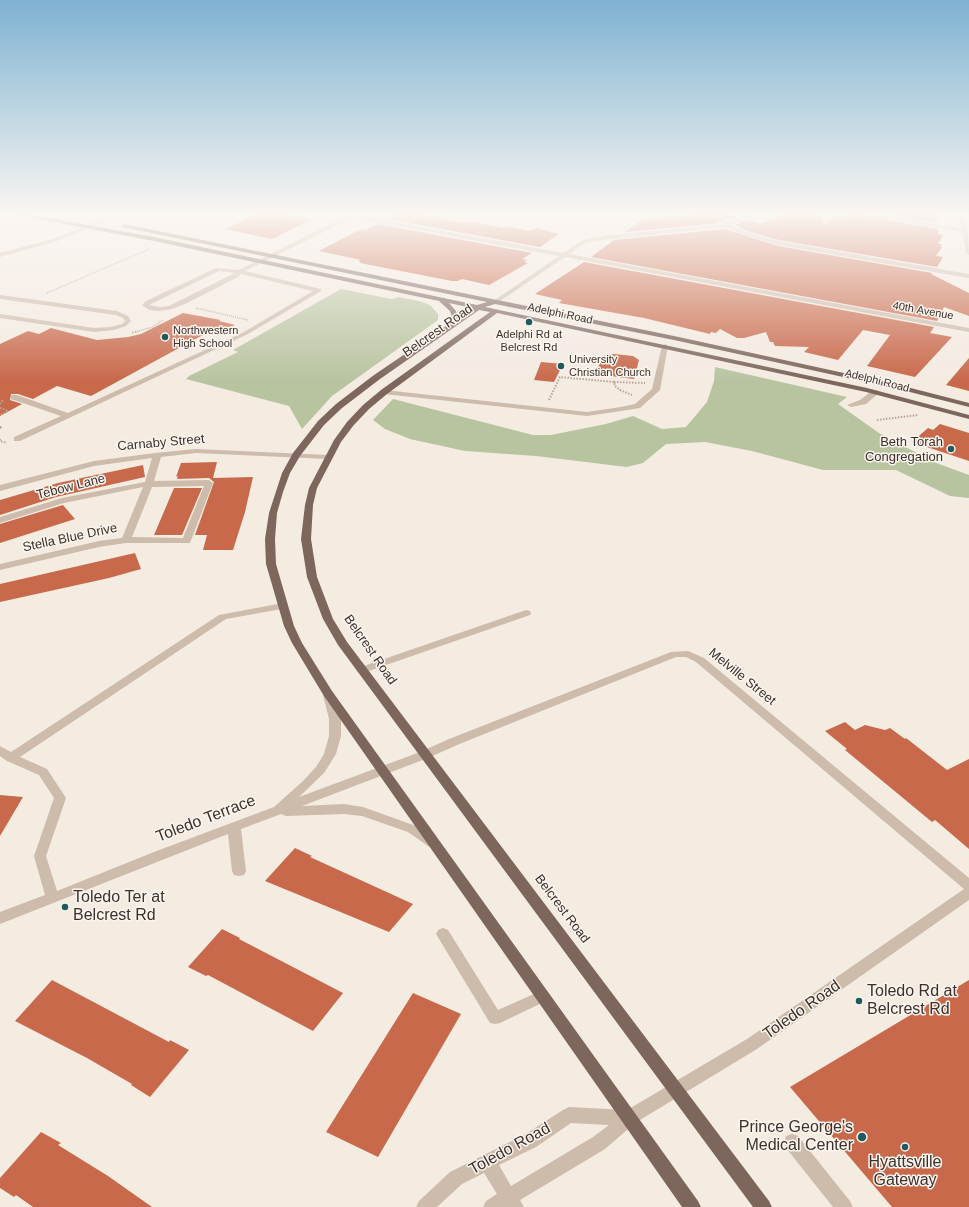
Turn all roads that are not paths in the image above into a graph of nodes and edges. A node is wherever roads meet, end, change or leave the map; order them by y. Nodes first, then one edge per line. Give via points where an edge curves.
1 (247, 268) edge
2 (295, 268) edge
3 (333, 268) edge
4 (544, 268) edge
5 (635, 268) edge
6 (925, 268) edge
7 (240, 272) junction
8 (969, 276) edge
9 (0, 297) edge
10 (439, 299) junction
11 (496, 301) junction
12 (478, 307) junction
13 (496, 311) junction
14 (0, 316) edge
15 (452, 326) junction
16 (969, 330) edge
17 (665, 346) junction
18 (384, 392) junction
19 (876, 392) junction
20 (14, 397) dead end
21 (851, 405) dead end
22 (969, 405) edge
23 (68, 415) junction
24 (969, 417) edge
25 (17, 439) dead end
26 (157, 454) junction
27 (296, 455) junction
28 (328, 457) junction
29 (149, 484) junction
30 (0, 488) edge
31 (0, 520) edge
32 (126, 540) junction
33 (0, 567) edge
34 (283, 606) junction
35 (526, 613) dead end
36 (362, 670) junction
37 (328, 693) junction
38 (0, 750) edge
39 (424, 755) junction
40 (11, 758) junction
41 (382, 771) junction
42 (274, 812) junction
43 (234, 827) junction
44 (435, 845) junction
45 (239, 871) dead end
46 (969, 886) edge
47 (969, 893) edge
48 (53, 898) junction
49 (0, 918) edge
50 (443, 934) dead end
51 (543, 996) junction
52 (675, 1089) junction
53 (629, 1118) junction
54 (792, 1142) dead end
55 (487, 1162) junction
56 (512, 1202) edge
57 (425, 1207) edge
58 (492, 1207) edge
59 (692, 1207) edge
60 (763, 1207) edge
61 (844, 1207) edge

1 - 7 street
2 - 10 main road, Adelphi Road
3 - 11 main road, Adelphi Road
4 - 11 street
5 - 16 street, 40th Avenue
6 - 8 street
7 - 7 street via 170,308 149,308 145,305 218,269
7 - 23 street via 319,290 246,333
9 - 14 street via 117,313 128,321 112,329 94,330
10 - 12 main road, Adelphi Road
10 - 15 main road via 453,311 455,317
11 - 12 main road, Belcrest Road
11 - 13 main road
11 - 22 main road, Adelphi Road via 899,387
12 - 13 main road, Adelphi Road
12 - 15 main road, Belcrest Road
13 - 17 main road, Adelphi Road
13 - 18 main road, Belcrest Road
15 - 27 main road, Belcrest Road via 339,406 321,423
17 - 18 street via 656,390 637,406 587,414
17 - 19 main road, Adelphi Road
18 - 28 main road, Belcrest Road via 350,424
19 - 21 street via 863,402
19 - 24 main road, Adelphi Road
20 - 23 street
23 - 25 street
26 - 27 street, Carnaby Street via 204,451
26 - 29 street, Stella Blue Drive
26 - 30 street, Carnaby Street via 94,464
27 - 28 street, Carnaby Street
27 - 34 main road, Belcrest Road via 279,492 270,539 271,564
28 - 36 main road, Belcrest Road via 313,488 309,505 306,539 309,561 312,577 328,619
29 - 31 street, Tebow Lane via 62,501
29 - 32 street, Stella Blue Drive
29 - 32 street, Tebow Lane via 209,483 187,541
32 - 33 street, Stella Blue Drive
34 - 37 main road, Belcrest Road via 297,643
34 - 40 street via 222,617
35 - 36 street
36 - 39 main road, Belcrest Road
37 - 41 main road, Belcrest Road
37 - 42 street via 335,730 330,754 307,784
38 - 40 street
39 - 41 street, Toledo Terrace
39 - 46 street, Melville Street via 676,654 688,654 700,660
39 - 52 main road, Belcrest Road
40 - 48 street via 43,772 60,798 40,856
41 - 42 street, Toledo Terrace
41 - 44 main road, Belcrest Road
42 - 43 street, Toledo Terrace
42 - 44 street via 344,809 363,812 412,829
43 - 45 street
43 - 48 street, Toledo Terrace
44 - 51 main road, Belcrest Road
47 - 52 street, Toledo Road via 752,1044
48 - 49 street, Toledo Terrace
50 - 51 street via 495,1018
51 - 53 main road, Belcrest Road
52 - 53 street, Toledo Road
52 - 60 main road, Belcrest Road
53 - 55 street, Toledo Road via 570,1115 530,1141
53 - 56 street, Toledo Road via 599,1143
53 - 59 main road, Belcrest Road
54 - 61 street
55 - 56 street
55 - 57 street, Toledo Road via 456,1178
56 - 58 street, Toledo Road

